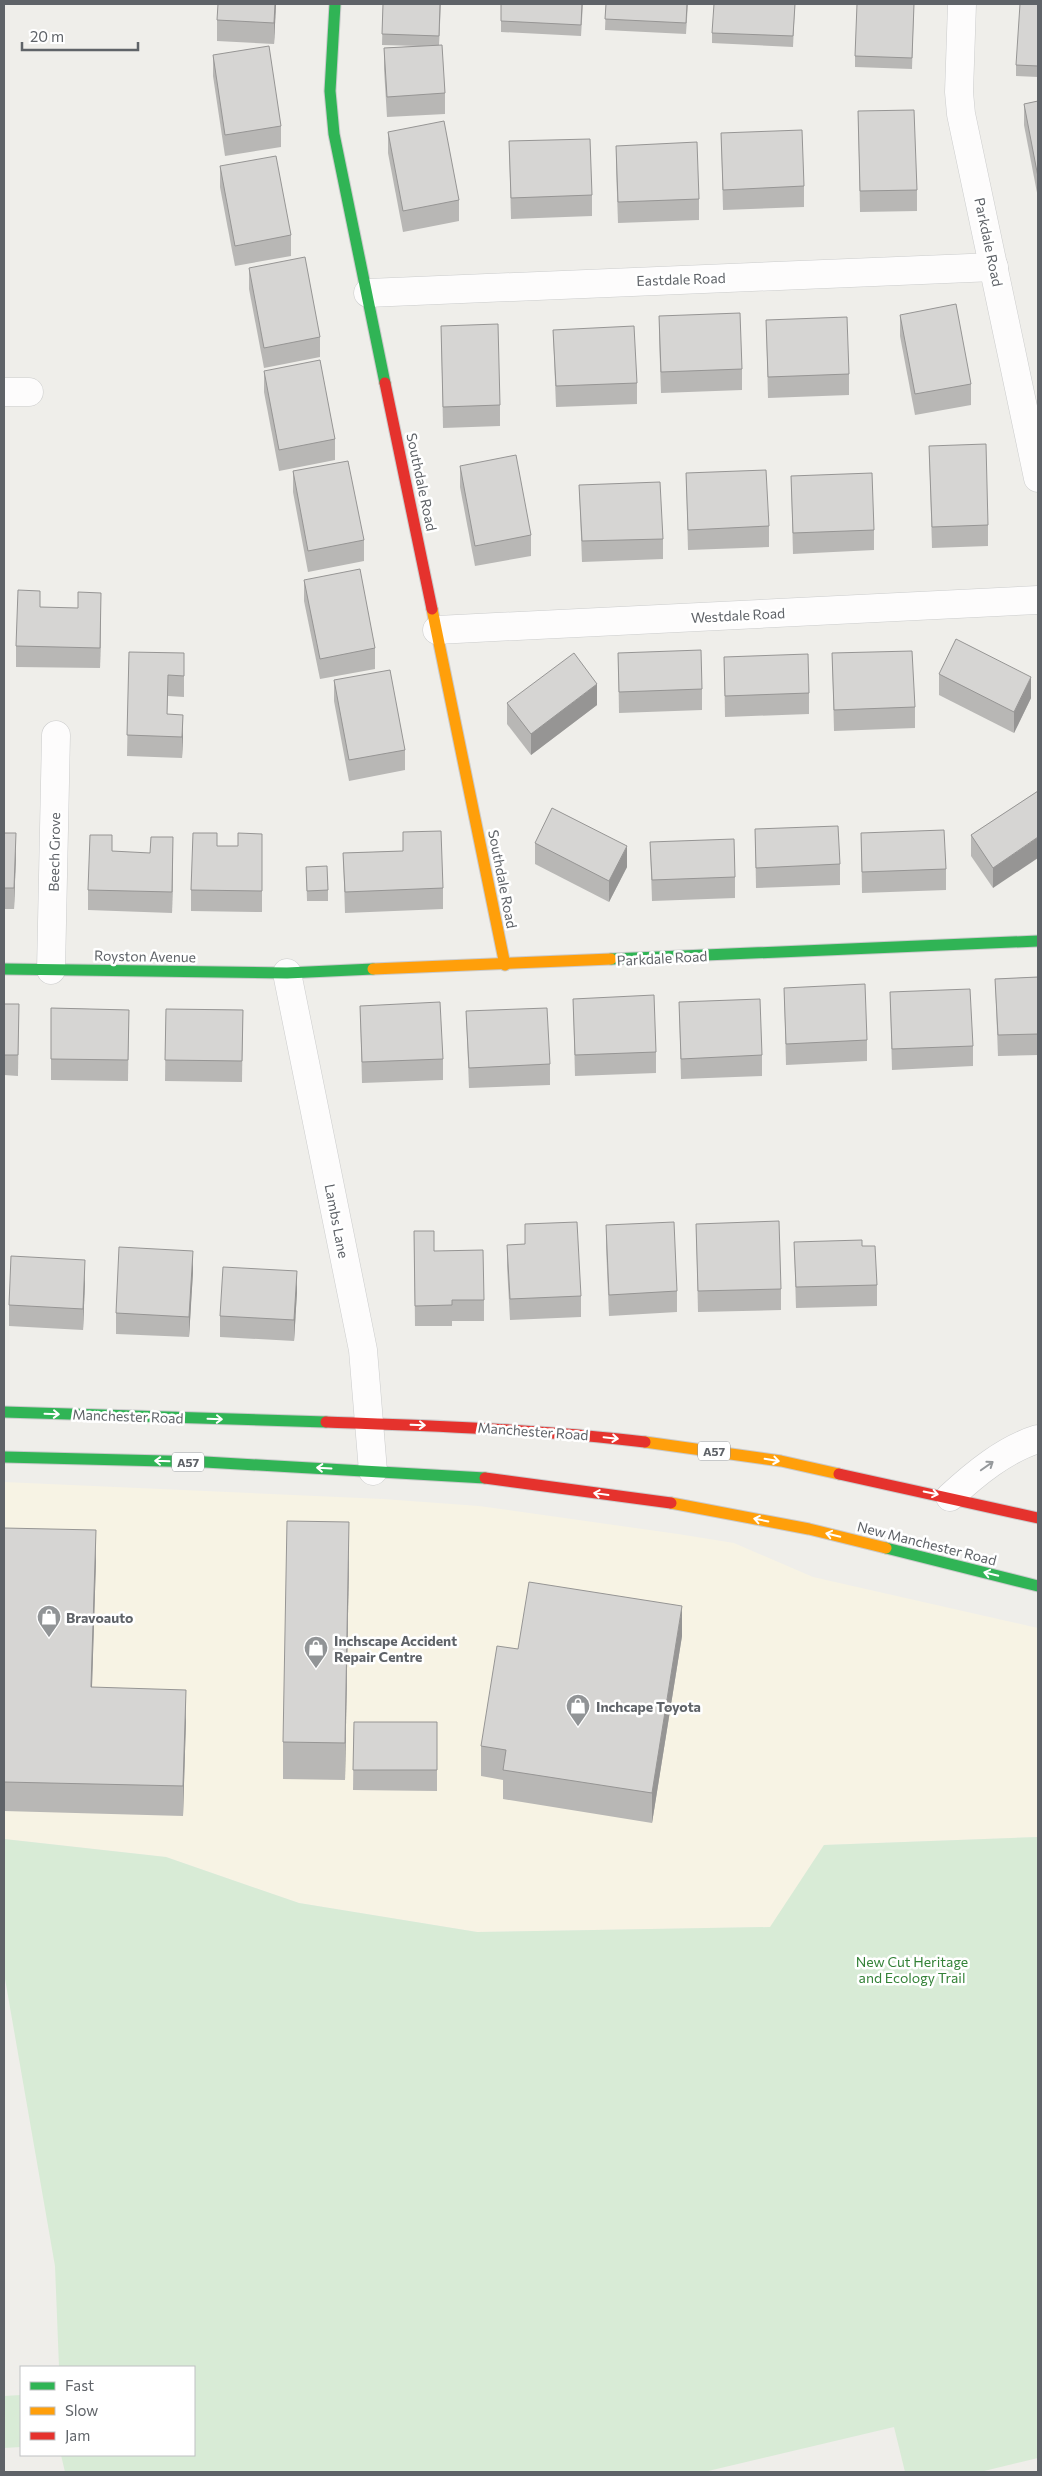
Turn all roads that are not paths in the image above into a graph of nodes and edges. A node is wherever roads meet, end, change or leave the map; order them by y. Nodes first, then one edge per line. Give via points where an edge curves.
1 (335, 4) edge
2 (962, 4) edge
3 (994, 267) junction
4 (368, 293) junction
5 (1038, 478) edge
6 (1038, 600) edge
7 (437, 630) junction
8 (56, 735) dead end
9 (1038, 941) edge
10 (505, 965) junction
11 (4, 969) edge
12 (51, 970) junction
13 (287, 973) junction
14 (4, 1412) edge
15 (370, 1424) junction
16 (1038, 1439) edge
17 (4, 1456) edge
18 (373, 1471) junction
19 (950, 1497) junction
20 (1038, 1518) edge
21 (1038, 1586) edge

1 - 4 main road, Southdale Road via 331,113
2 - 3 street, Parkdale Road via 959,92
3 - 4 street, Eastdale Road
3 - 5 street, Parkdale Road
4 - 7 main road, Southdale Road
6 - 7 street, Westdale Road
7 - 10 main road, Southdale Road
8 - 12 street, Beech Grove
9 - 10 main road, Parkdale Road
10 - 13 main road, Parkdale Road
11 - 12 main road, Royston Avenue
12 - 13 main road, Royston Avenue
13 - 15 street, Lambs Lane via 363,1350
14 -> 15 main road, Manchester Road / A57
15 - 18 street, Lambs Lane
15 -> 19 main road, Manchester Road / A57 via 552,1432 674,1444 781,1461
19 -> 16 street via 1000,1458
18 -> 17 main road, A57
21 -> 18 main road, New Manchester Road / A57 via 809,1529 677,1504 495,1479
19 - 20 main road, A57

